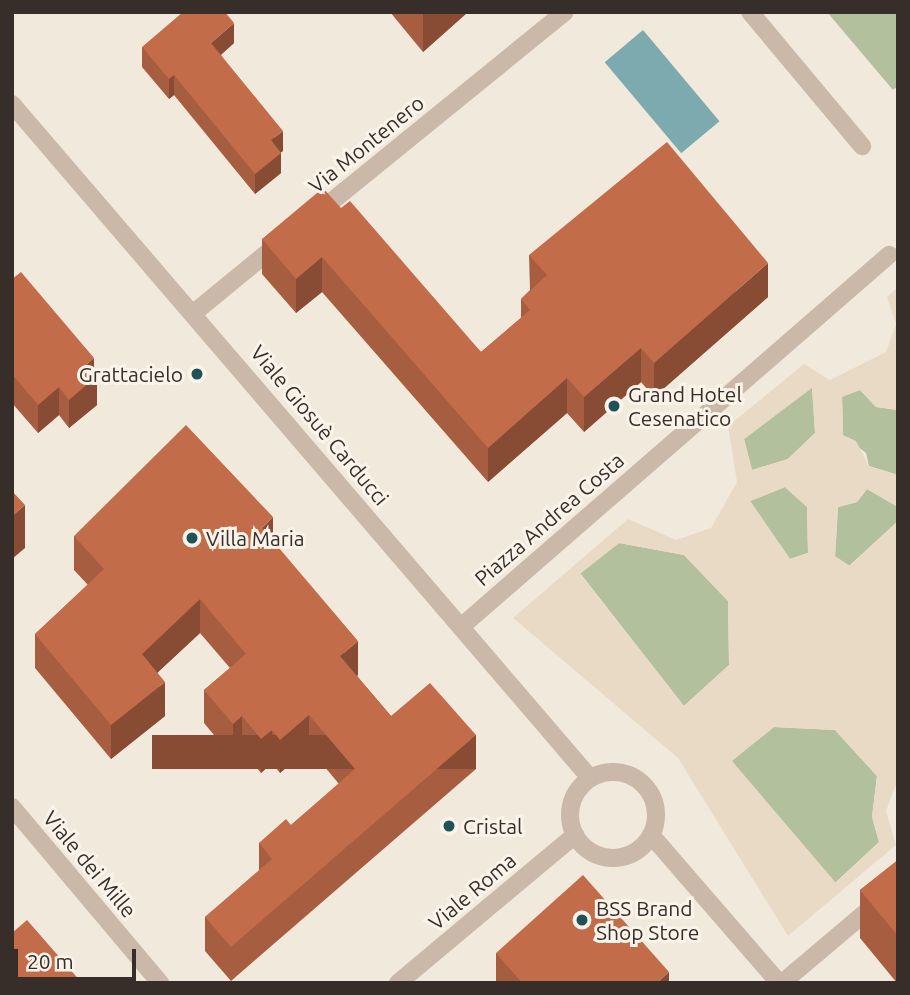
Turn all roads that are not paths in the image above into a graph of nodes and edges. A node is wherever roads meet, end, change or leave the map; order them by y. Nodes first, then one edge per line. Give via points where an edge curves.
1 (565, 12) edge
2 (750, 12) edge
3 (12, 104) edge
4 (862, 146) dead end
5 (889, 255) dead end
6 (195, 312) junction
7 (462, 626) junction
8 (590, 778) junction
9 (12, 807) edge
10 (575, 835) junction
11 (651, 835) junction
12 (898, 885) edge
13 (160, 983) edge
14 (398, 983) edge
15 (780, 983) edge

1 - 6 street, Via Montenero
2 - 4 street
3 - 6 street, Viale Giosuè Carducci
5 - 7 street, Piazza Andrea Costa
6 - 7 street, Viale Giosuè Carducci
7 - 8 street, Viale Giosuè Carducci
8 - 10 street via 571,810
8 - 11 street via 618,772 643,783 656,807
9 - 13 street, Viale dei Mille
10 - 11 street via 606,857 632,853
10 - 14 street, Viale Roma
11 - 15 street
12 - 15 street

